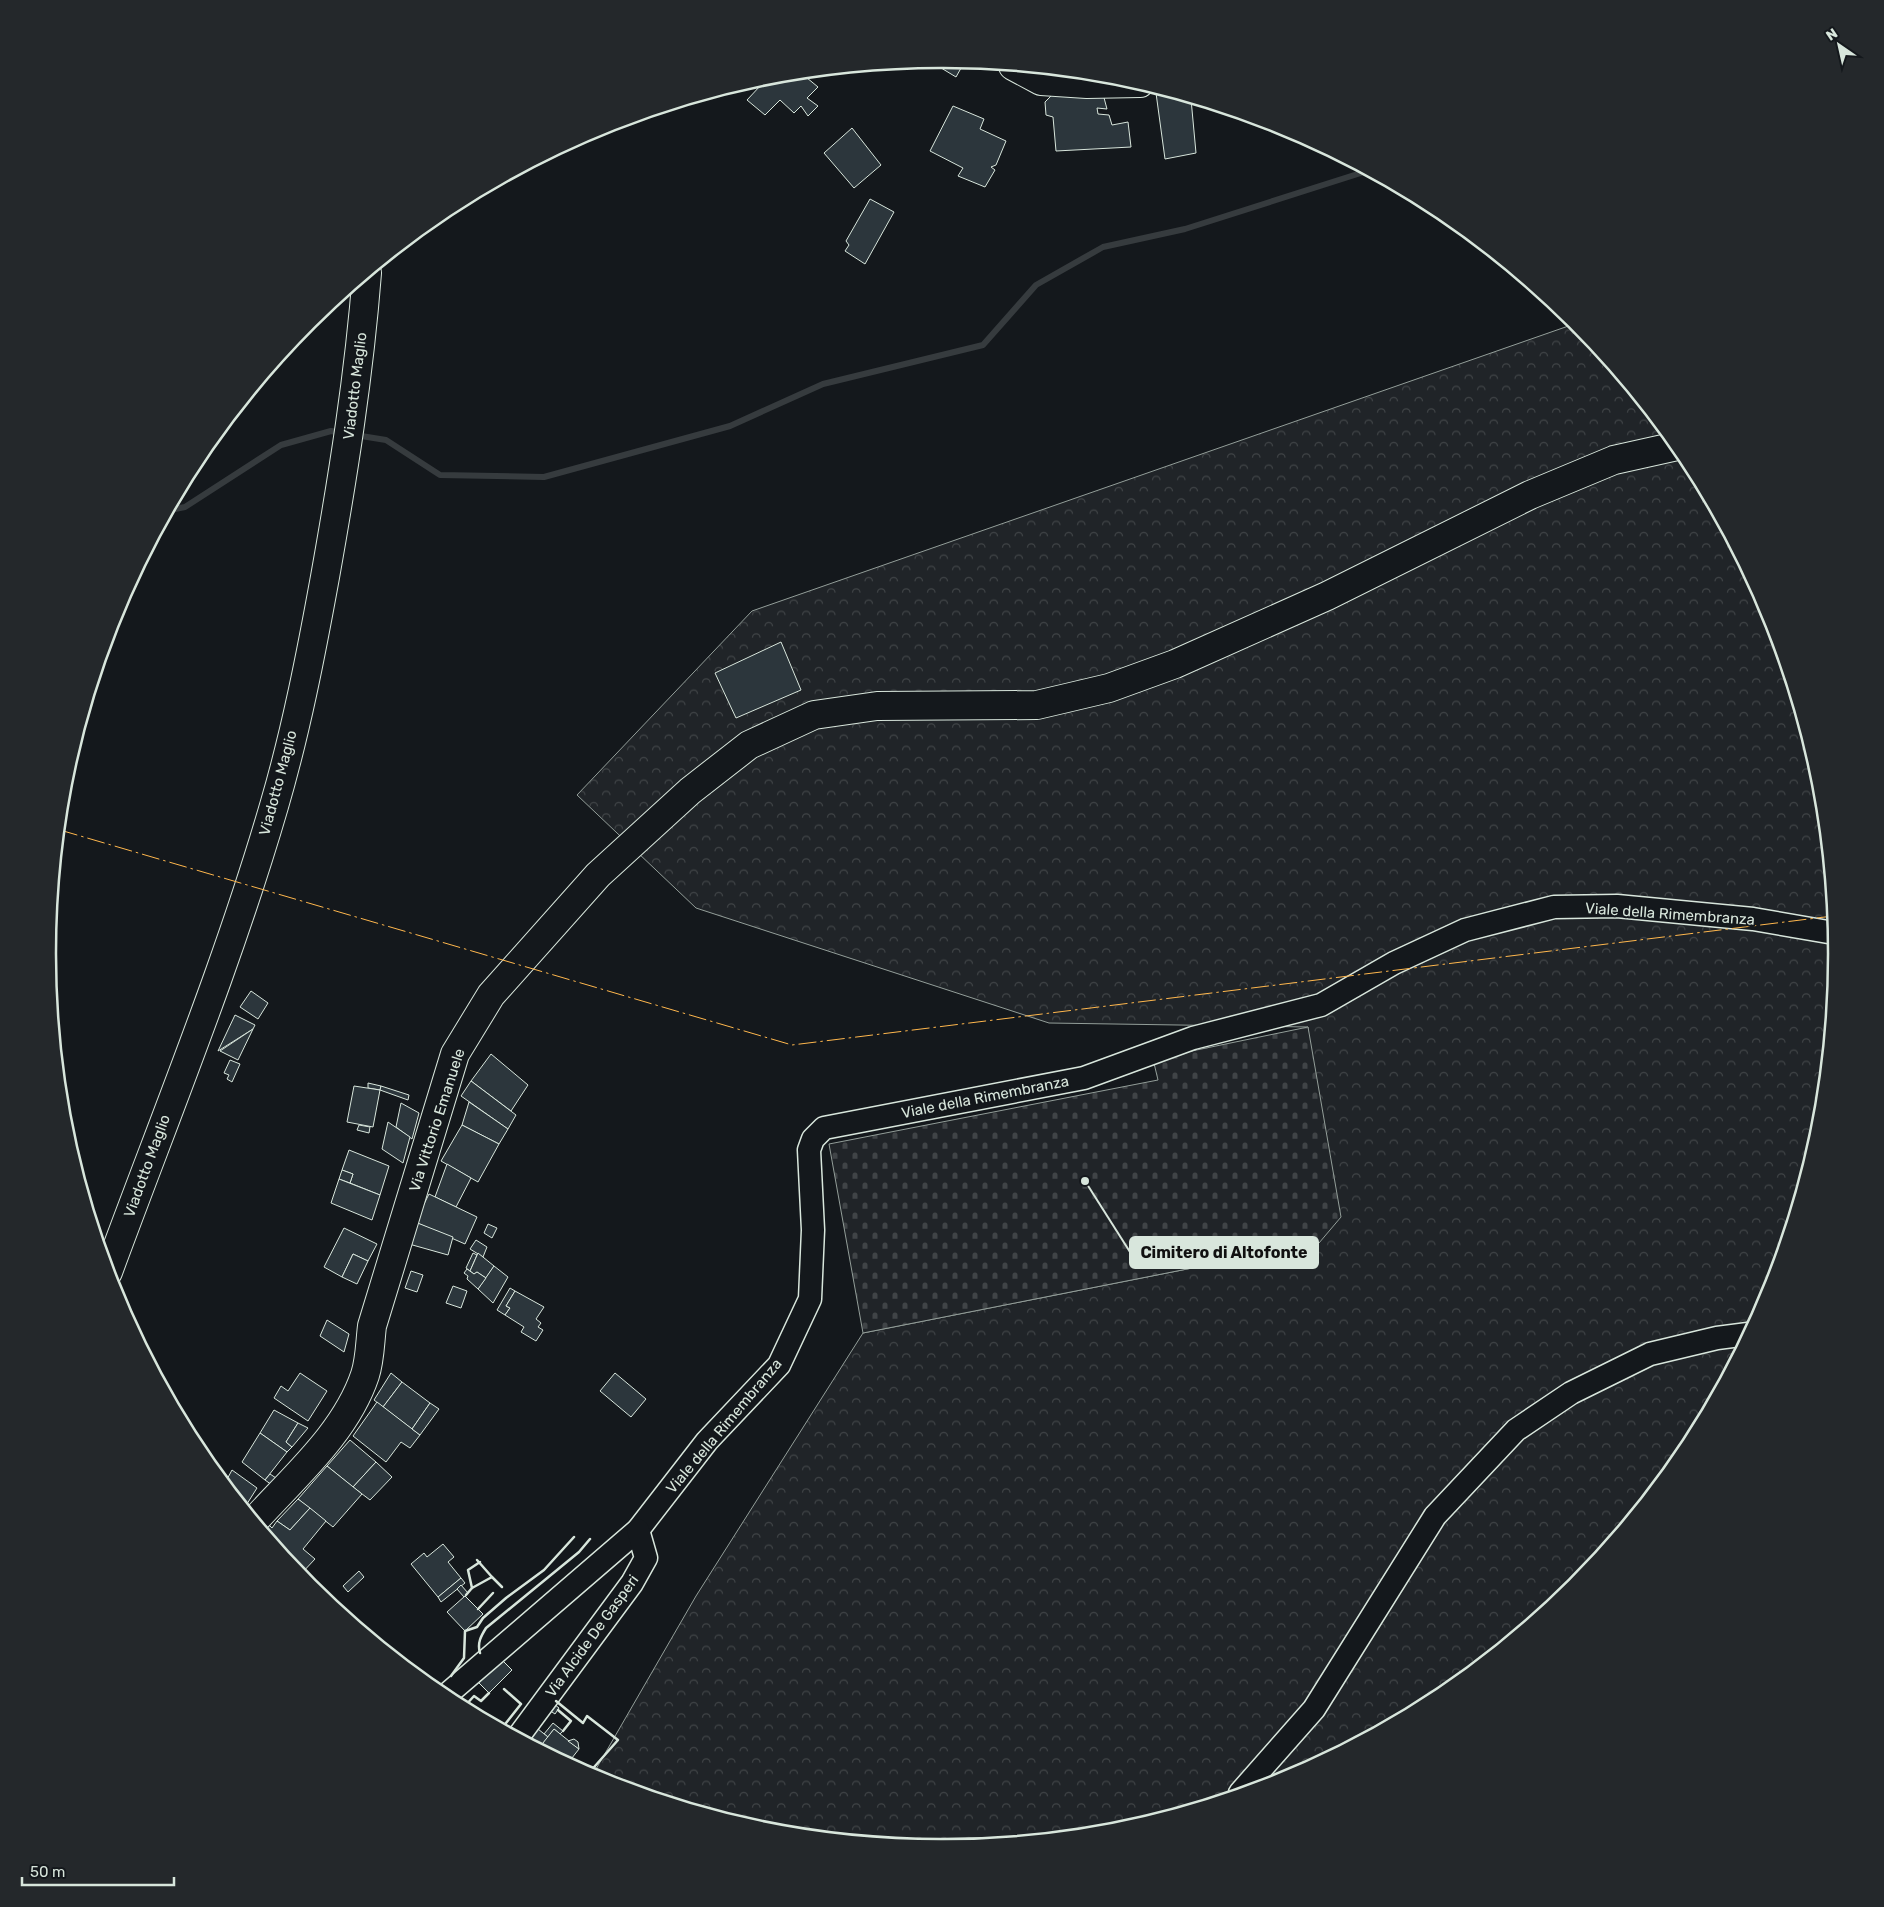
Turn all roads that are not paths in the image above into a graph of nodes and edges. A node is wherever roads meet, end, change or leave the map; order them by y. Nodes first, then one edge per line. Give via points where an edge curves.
1 (1024, 72) edge
2 (1099, 82) edge
3 (367, 280) edge
4 (1669, 448) edge
5 (1827, 932) edge
6 (112, 1261) edge
7 (1741, 1335) edge
8 (258, 1516) edge
9 (638, 1530) junction
10 (451, 1691) edge
11 (521, 1732) edge
12 (1248, 1784) edge

1 - 2 main road via 1041,81
3 - 6 main road, Viadotto Maglio via 343,479 311,651 275,805 226,956
4 - 8 main road, Via Vittorio Emanuele via 1614,460 1530,494 1327,596 1175,664 1109,688 1037,705 877,706 814,715 749,745 690,792 598,875 491,995 455,1054 372,1326 366,1373 359,1391 317,1452
5 - 9 street, Viale della Rimembranza via 1752,919 1636,908 1554,907 1465,930 1394,963 1321,1005 1193,1038 1084,1078 824,1128 813,1139 809,1150 813,1230 810,1299 779,1365 707,1441
7 - 12 street via 1650,1354 1571,1393 1516,1430 1435,1516 1314,1709
9 - 10 street, Viale della Rimembranza
9 - 11 street, Via Alcide De Gasperi via 646,1558 637,1575

